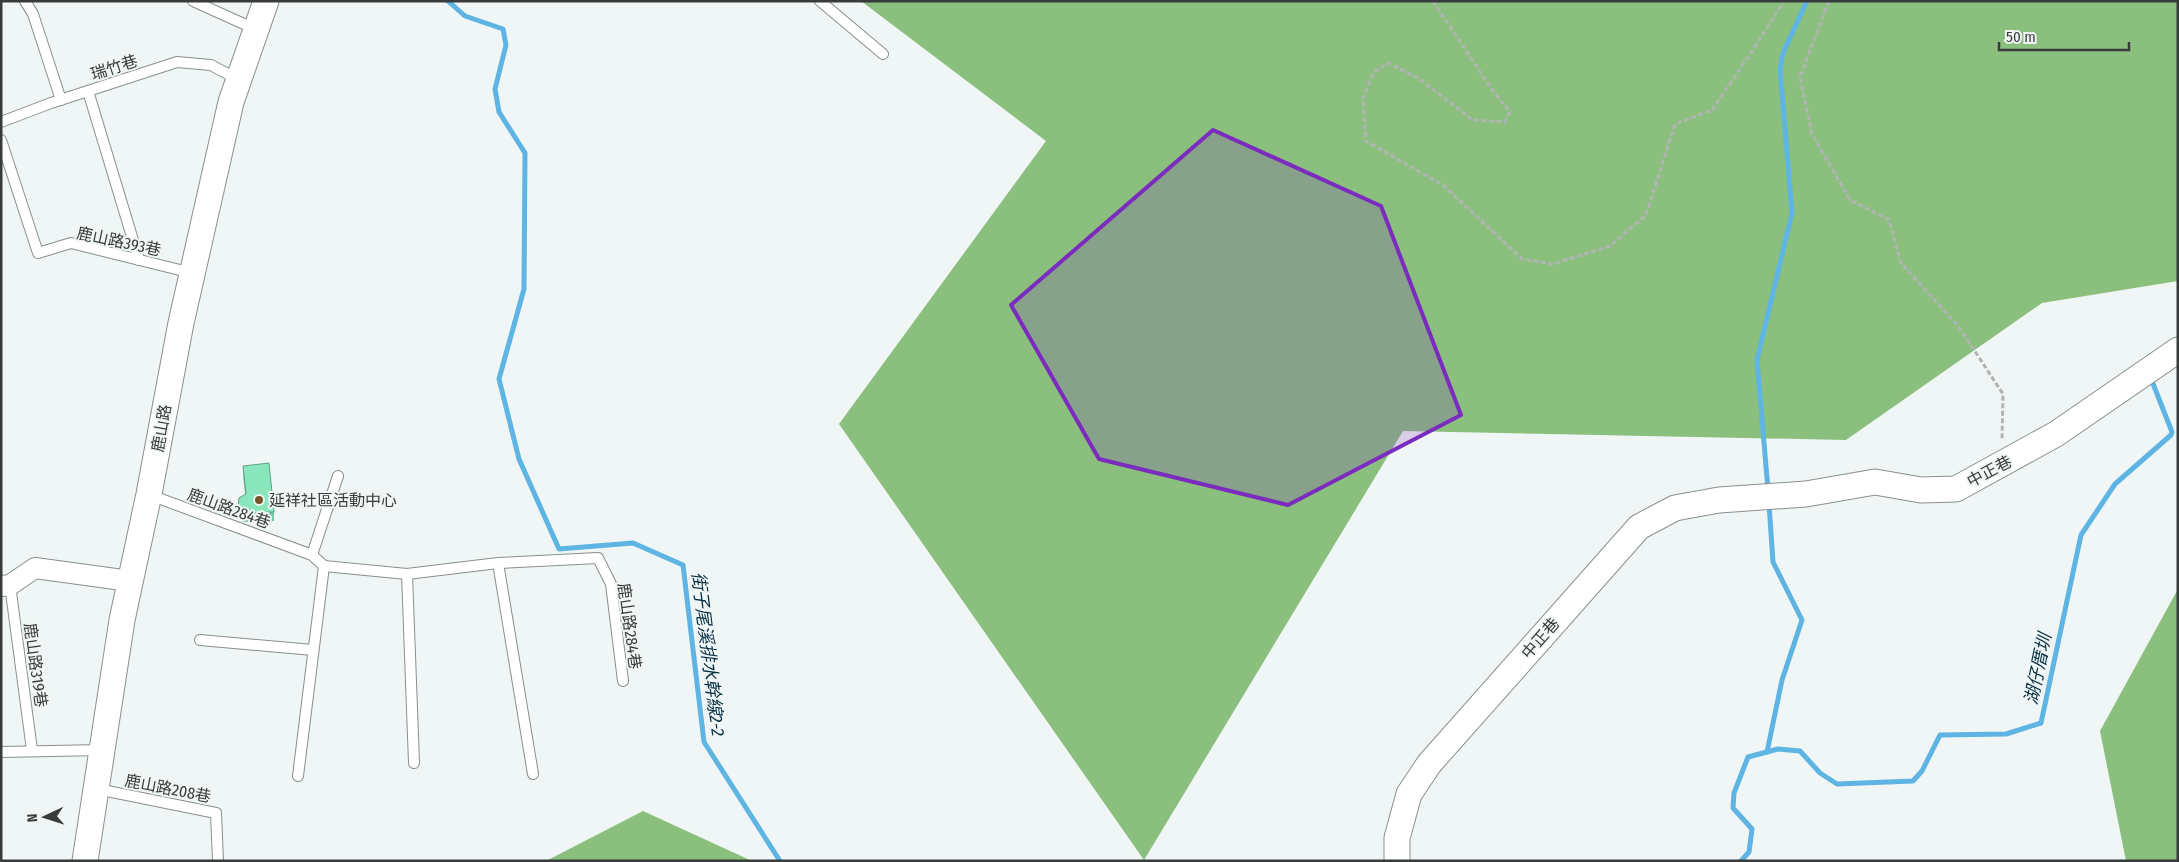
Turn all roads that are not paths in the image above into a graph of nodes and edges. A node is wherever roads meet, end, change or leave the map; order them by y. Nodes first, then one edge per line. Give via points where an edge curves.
1 (25, 1) edge
2 (194, 1) edge
3 (266, 1) edge
4 (820, 1) edge
5 (255, 29) junction
6 (883, 54) dead end
7 (237, 79) junction
8 (88, 91) junction
9 (61, 100) junction
10 (1, 122) edge
11 (1, 140) edge
12 (139, 260) junction
13 (192, 273) junction
14 (2178, 350) edge
15 (338, 476) dead end
16 (149, 494) junction
17 (312, 555) junction
18 (498, 564) junction
19 (324, 566) junction
20 (407, 574) junction
21 (130, 581) junction
22 (5, 585) edge
23 (200, 640) dead end
24 (314, 650) junction
25 (623, 681) dead end
26 (32, 750) junction
27 (102, 750) junction
28 (1, 752) edge
29 (414, 763) dead end
30 (533, 774) dead end
31 (298, 776) dead end
32 (96, 789) junction
33 (85, 861) edge
34 (218, 861) edge
35 (1397, 861) edge

1 - 9 lane via 33,14
2 - 5 lane
3 - 5 street, 鹿山路
4 - 6 lane
5 - 7 street, 鹿山路
7 - 8 lane, 瑞竹巷 via 211,65 177,62
7 - 13 street, 鹿山路
8 - 9 lane, 瑞竹巷
8 - 12 lane
9 - 10 lane, 瑞竹巷
11 - 12 lane, 鹿山路393巷 via 38,253 70,243
12 - 13 lane, 鹿山路393巷
13 - 16 street, 鹿山路
14 - 35 street, 中正巷 via 2056,434 1956,489 1920,490 1875,482 1806,494 1719,500 1675,508 1639,527 1429,764 1410,794 1397,838
15 - 17 lane
16 - 17 lane, 鹿山路284巷
16 - 21 street, 鹿山路
17 - 19 lane, 鹿山路284巷
18 - 20 lane, 鹿山路284巷
18 - 25 lane, 鹿山路284巷 via 598,558 611,584
18 - 30 lane
19 - 20 lane, 鹿山路284巷
19 - 24 lane
20 - 29 lane
21 - 22 street via 35,568
21 - 27 street, 鹿山路
22 - 26 lane, 鹿山路319巷
23 - 24 lane
24 - 31 lane
26 - 27 lane
26 - 28 lane
27 - 32 street, 鹿山路
32 - 33 street, 鹿山路
32 - 34 lane, 鹿山路208巷 via 216,813

